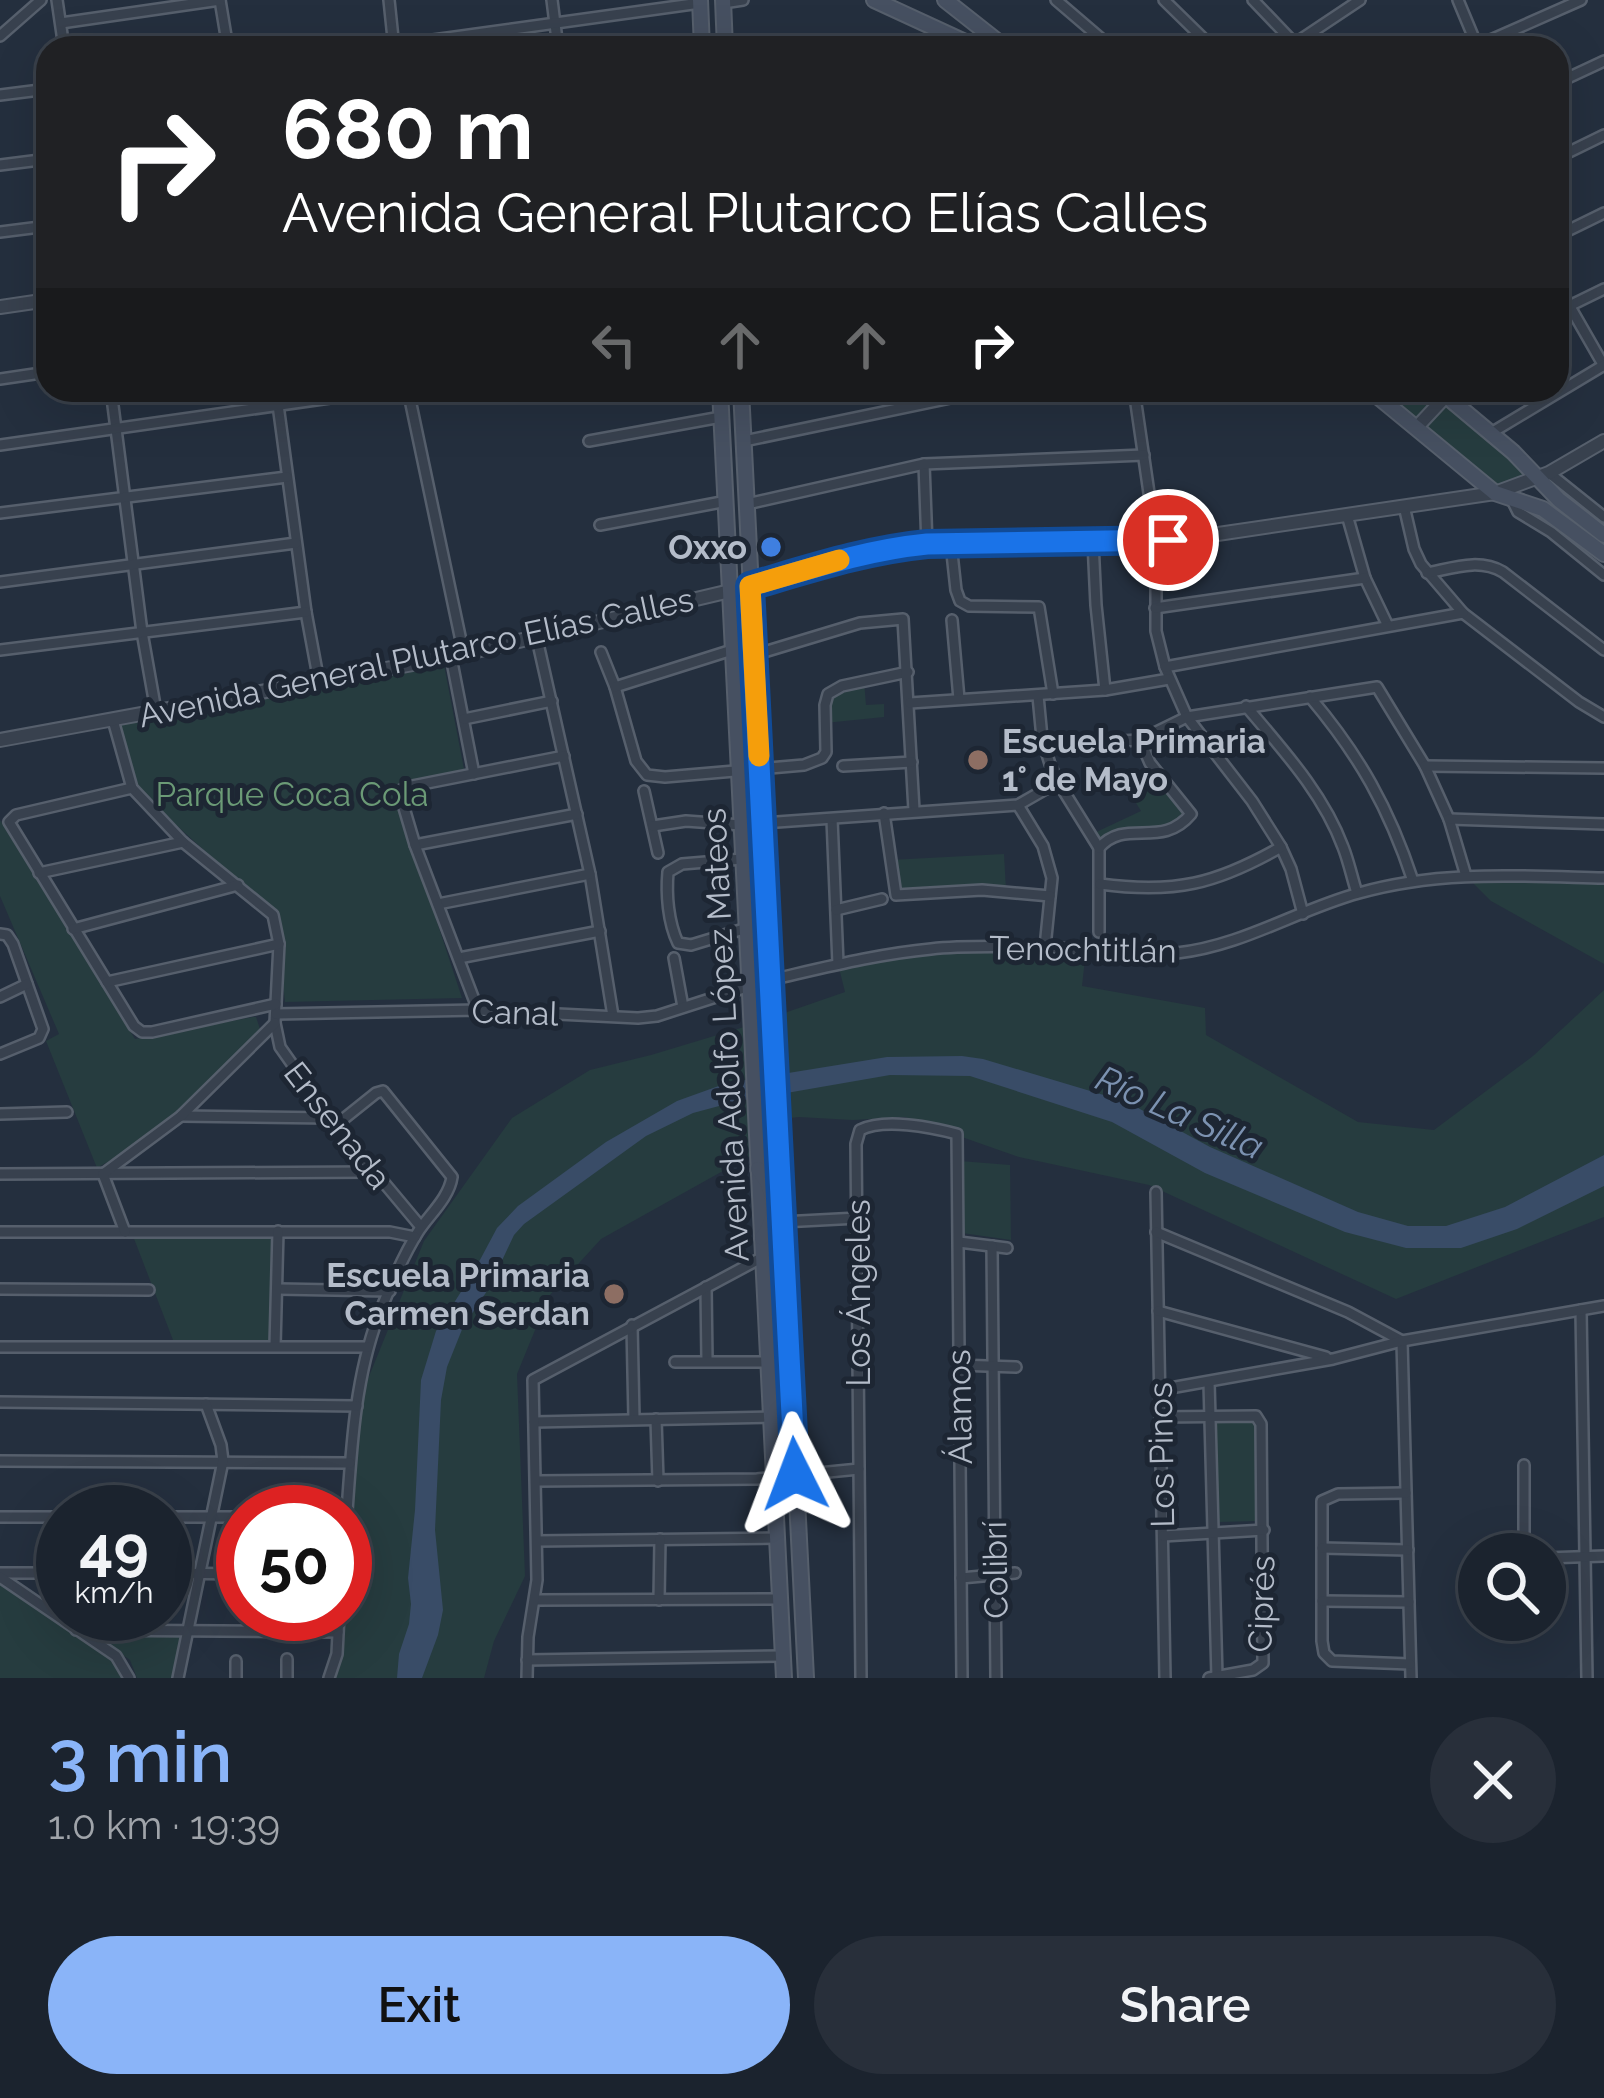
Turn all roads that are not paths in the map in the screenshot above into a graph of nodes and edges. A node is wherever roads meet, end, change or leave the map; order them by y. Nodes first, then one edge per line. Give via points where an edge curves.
1 (41, 0) edge
2 (57, 0) edge
3 (220, 0) edge
4 (388, 0) edge
5 (552, 0) edge
6 (743, 0) edge
7 (874, 0) edge
8 (945, 0) edge
9 (1055, 0) edge
10 (1164, 0) edge
11 (1253, 0) edge
12 (1330, 0) edge
13 (1360, 0) edge
14 (1458, 0) edge
15 (1581, 0) edge
16 (723, 1) edge
17 (695, 2) edge
18 (1340, 13) junction
19 (61, 23) junction
20 (555, 23) junction
21 (0, 36) edge
22 (63, 36) edge
23 (226, 36) edge
24 (393, 36) edge
25 (468, 36) edge
26 (557, 36) edge
27 (700, 36) edge
28 (724, 36) edge
29 (952, 36) edge
30 (991, 36) edge
31 (1098, 36) edge
32 (1201, 36) edge
33 (1285, 36) edge
34 (1308, 36) edge
35 (1473, 36) edge
36 (1502, 36) edge
37 (1604, 61) edge
38 (1569, 77) edge
39 (36, 90) edge
40 (0, 95) edge
41 (1604, 136) edge
42 (1569, 152) edge
43 (36, 160) edge
44 (0, 165) edge
45 (1604, 213) edge
46 (1569, 226) edge
47 (36, 228) edge
48 (0, 232) edge
49 (1604, 289) edge
50 (36, 302) edge
51 (1569, 305) joint
52 (0, 307) edge
53 (1604, 365) edge
54 (36, 374) edge
55 (0, 379) edge
56 (1569, 386) edge
57 (112, 402) edge
58 (278, 402) edge
59 (305, 402) edge
60 (410, 402) edge
61 (720, 402) edge
62 (742, 402) edge
63 (906, 402) edge
64 (1136, 402) edge
65 (1385, 402) edge
66 (1436, 402) edge
67 (1454, 402) edge
68 (1543, 402) edge
69 (278, 406) junction
70 (721, 417) junction
71 (1417, 427) junction
72 (116, 429) junction
73 (1491, 433) junction
74 (589, 441) dead end
75 (744, 441) junction
76 (1604, 441) edge
77 (0, 445) edge
78 (1144, 455) junction
79 (924, 464) junction
80 (1544, 475) junction
81 (287, 477) junction
82 (1495, 493) junction
83 (125, 496) junction
84 (1510, 498) junction
85 (727, 501) junction
86 (747, 504) junction
87 (1404, 506) junction
88 (0, 513) edge
89 (1347, 514) junction
90 (1604, 516) edge
91 (600, 525) dead end
92 (1604, 536) edge
93 (1156, 541) junction
94 (1093, 542) junction
95 (296, 543) junction
96 (927, 544) junction
97 (951, 544) junction
98 (1604, 554) edge
99 (134, 563) junction
100 (1426, 573) junction
101 (1604, 575) edge
102 (1365, 578) junction
103 (0, 582) edge
104 (750, 586) junction
105 (730, 592) junction
106 (1155, 608) junction
107 (306, 612) junction
108 (1463, 614) junction
109 (952, 620) dead end
110 (1388, 626) junction
111 (142, 632) junction
112 (537, 638) junction
113 (0, 650) edge
114 (732, 650) junction
115 (1604, 650) edge
116 (601, 652) dead end
117 (458, 656) junction
118 (754, 656) junction
119 (1165, 667) junction
120 (908, 672) junction
121 (1169, 679) junction
122 (319, 682) junction
123 (614, 687) junction
124 (1105, 690) junction
125 (1053, 694) junction
126 (1037, 695) junction
127 (1310, 697) junction
128 (959, 699) junction
129 (552, 701) junction
130 (910, 703) junction
131 (1246, 706) junction
132 (156, 711) junction
133 (1186, 717) junction
134 (1604, 717) edge
135 (464, 719) junction
136 (113, 720) junction
137 (0, 739) edge
138 (1140, 740) junction
139 (1043, 745) junction
140 (564, 756) junction
141 (912, 762) junction
142 (843, 766) dead end
143 (1425, 766) junction
144 (1604, 768) edge
145 (760, 770) junction
146 (739, 772) junction
147 (474, 774) junction
148 (1058, 782) junction
149 (132, 788) junction
150 (644, 791) dead end
151 (1018, 805) junction
152 (914, 811) junction
153 (884, 813) junction
154 (577, 814) junction
155 (832, 818) junction
156 (1449, 819) junction
157 (763, 823) junction
158 (741, 824) junction
159 (1604, 824) edge
160 (653, 826) junction
161 (183, 842) junction
162 (416, 845) junction
163 (1281, 847) junction
164 (1099, 848) junction
165 (658, 853) dead end
166 (742, 860) junction
167 (39, 873) junction
168 (590, 874) junction
169 (1466, 876) junction
170 (1604, 878) edge
171 (1413, 881) junction
172 (1100, 884) junction
173 (238, 885) junction
174 (1357, 893) junction
175 (1050, 896) junction
176 (883, 899) dead end
177 (438, 904) junction
178 (836, 910) junction
179 (1303, 914) junction
180 (73, 928) junction
181 (747, 928) junction
182 (600, 932) junction
183 (1099, 932) dead end
184 (0, 934) edge
185 (278, 944) junction
186 (1045, 947) junction
187 (459, 958) junction
188 (674, 958) dead end
189 (838, 964) junction
190 (770, 980) junction
191 (107, 982) junction
192 (27, 984) junction
193 (750, 993) junction
194 (0, 997) edge
195 (683, 1007) junction
196 (478, 1010) junction
197 (276, 1014) junction
198 (613, 1016) junction
199 (0, 1054) edge
200 (67, 1112) dead end
201 (0, 1114) edge
202 (182, 1116) junction
203 (333, 1121) junction
204 (863, 1127) joint
205 (373, 1172) junction
206 (0, 1174) edge
207 (103, 1174) junction
208 (1156, 1192) dead end
209 (857, 1218) junction
210 (782, 1222) junction
211 (278, 1231) junction
212 (0, 1232) edge
213 (125, 1232) junction
214 (418, 1232) junction
215 (1156, 1232) junction
216 (958, 1242) junction
217 (992, 1246) junction
218 (1007, 1248) dead end
219 (763, 1257) junction
220 (706, 1287) junction
221 (0, 1289) edge
222 (278, 1289) junction
223 (149, 1290) dead end
224 (390, 1291) junction
225 (1604, 1306) edge
226 (1581, 1310) junction
227 (1158, 1311) junction
228 (632, 1325) junction
229 (1402, 1341) junction
230 (275, 1346) junction
231 (0, 1347) edge
232 (368, 1347) junction
233 (1333, 1359) junction
234 (707, 1361) junction
235 (675, 1362) dead end
236 (768, 1362) junction
237 (958, 1365) junction
238 (992, 1366) junction
239 (1016, 1367) dead end
240 (1209, 1382) junction
241 (1160, 1390) junction
242 (0, 1402) edge
243 (206, 1405) junction
244 (357, 1406) junction
245 (1160, 1417) junction
246 (1210, 1417) junction
247 (771, 1418) junction
248 (634, 1419) junction
249 (656, 1419) junction
250 (534, 1422) junction
251 (0, 1461) edge
252 (223, 1461) junction
253 (350, 1463) junction
254 (1524, 1465) dead end
255 (859, 1469) junction
256 (795, 1474) junction
257 (774, 1477) junction
258 (537, 1481) junction
259 (658, 1481) junction
260 (348, 1485) edge
261 (1406, 1493) junction
262 (0, 1517) edge
263 (36, 1517) edge
264 (192, 1517) edge
265 (212, 1517) junction
266 (216, 1517) edge
267 (1264, 1530) junction
268 (1214, 1533) junction
269 (1524, 1533) edge
270 (1163, 1536) junction
271 (777, 1538) junction
272 (660, 1539) junction
273 (537, 1541) junction
274 (1322, 1548) junction
275 (1408, 1550) junction
276 (1604, 1556) edge
277 (1566, 1557) edge
278 (1586, 1557) junction
279 (192, 1573) edge
280 (199, 1573) junction
281 (216, 1573) edge
282 (1015, 1573) dead end
283 (36, 1574) edge
284 (0, 1575) edge
285 (994, 1575) junction
286 (961, 1578) junction
287 (781, 1599) junction
288 (536, 1600) junction
289 (659, 1600) junction
290 (36, 1601) edge
291 (1322, 1601) junction
292 (192, 1603) edge
293 (1409, 1603) junction
294 (93, 1641) edge
295 (184, 1641) edge
296 (337, 1641) edge
297 (783, 1657) junction
298 (287, 1659) dead end
299 (527, 1660) junction
300 (661, 1660) junction
301 (236, 1661) dead end
302 (1411, 1664) junction
303 (1213, 1677) edge
304 (129, 1678) edge
305 (178, 1678) edge
306 (236, 1678) edge
307 (287, 1678) edge
308 (329, 1678) edge
309 (527, 1678) edge
310 (661, 1678) edge
311 (784, 1678) edge
312 (806, 1678) edge
313 (861, 1678) edge
314 (962, 1678) edge
315 (996, 1678) edge
316 (1165, 1678) edge
317 (1411, 1678) edge
318 (1587, 1678) edge

1 - 21 street
2 - 19 street
3 - 19 street
3 - 23 street
4 - 24 street
5 - 20 street
6 - 16 street
7 - 29 main road
8 - 30 main road
9 - 31 street
10 - 32 street
11 - 33 street
12 - 18 street
13 - 18 street
14 - 35 street
15 - 36 street
16 - 28 main road
17 - 20 street
17 - 27 main road
18 - 34 street
19 - 22 street
20 - 25 street
20 - 26 street
37 - 38 street
39 - 40 street
41 - 42 street
43 - 44 street
45 - 46 street
47 - 48 street
49 - 51 street
50 - 52 street
51 - 53 street
53 - 56 street
54 - 55 street
57 - 72 street
58 - 69 street
59 - 69 street
60 - 117 street
61 - 70 main road, Avenida Adolfo López Mateos
62 - 75 main road, Avenida Adolfo López Mateos
63 - 75 street
64 - 78 street
65 - 71 main road
66 - 71 street
67 - 73 main road
68 - 73 street
69 - 72 street
69 - 81 street
70 - 74 street
70 - 85 main road, Avenida Adolfo López Mateos
71 - 82 main road
72 - 77 street
72 - 83 street
73 - 80 main road
75 - 86 main road, Avenida Adolfo López Mateos
76 - 80 street, Avenida General Plutarco Elías Calles
78 - 79 street
78 - 93 street
79 - 86 street
79 - 96 street
80 - 82 street, Avenida General Plutarco Elías Calles
80 - 90 street
80 - 92 main road via 1559,500
81 - 83 street
81 - 95 street
82 - 84 main road
82 - 87 street, Avenida General Plutarco Elías Calles
83 - 88 street
83 - 99 street
84 - 98 main road via 1551,513
84 - 101 street
85 - 91 street
85 - 105 main road, Avenida Adolfo López Mateos
86 - 104 main road, Avenida Adolfo López Mateos
87 - 89 street, Avenida General Plutarco Elías Calles
87 - 100 street
89 - 93 street, Avenida General Plutarco Elías Calles
89 - 102 street
93 - 94 street, Avenida General Plutarco Elías Calles
93 - 106 street
94 - 97 street, Avenida General Plutarco Elías Calles
94 - 124 street
95 - 99 street
95 - 107 street
96 - 97 street, Avenida General Plutarco Elías Calles
96 - 104 street, Avenida General Plutarco Elías Calles via 871,551
97 - 125 street via 960,601 1039,607
99 - 103 street
99 - 111 street
100 - 108 street
100 - 115 street via 1489,565
102 - 106 street
102 - 110 street
104 - 105 street, Avenida General Plutarco Elías Calles
104 - 118 main road, Avenida Adolfo López Mateos
105 - 112 street, Avenida General Plutarco Elías Calles
105 - 114 main road, Avenida Adolfo López Mateos
106 - 119 street
107 - 111 street
107 - 122 street
108 - 110 street
108 - 134 street
109 - 128 street
110 - 119 street
111 - 113 street
111 - 132 street
112 - 117 street, Avenida General Plutarco Elías Calles
112 - 129 street
114 - 123 street
114 - 146 main road, Avenida Adolfo López Mateos
116 - 123 street
117 - 122 street, Avenida General Plutarco Elías Calles
117 - 135 street
118 - 120 street via 860,623 903,619
118 - 145 main road, Avenida Adolfo López Mateos
119 - 121 street
120 - 130 street
120 - 145 street via 828,694 821,758
121 - 124 street
121 - 133 street
122 - 132 street, Avenida General Plutarco Elías Calles
123 - 146 street via 647,775
124 - 125 street
125 - 126 street
126 - 128 street
126 - 139 street
127 - 131 street
127 - 143 street via 1377,686
127 - 171 street via 1373,783
128 - 130 street
129 - 135 street
129 - 140 street
130 - 141 street
131 - 133 street
131 - 174 street via 1324,809
132 - 136 street, Avenida General Plutarco Elías Calles
133 - 138 street
133 - 163 street
135 - 147 street
136 - 137 street, Avenida General Plutarco Elías Calles
136 - 149 street
138 - 139 street
138 - 164 street via 1191,814 1174,829 1114,835
139 - 148 street
140 - 147 street
140 - 154 street
141 - 142 street
141 - 152 street
143 - 144 street
143 - 156 street
145 - 146 street
145 - 157 main road, Avenida Adolfo López Mateos
146 - 158 main road, Avenida Adolfo López Mateos
147 - 162 street via 399,791
148 - 151 street
148 - 164 street
149 - 161 street
149 - 167 street via 10,819
150 - 160 street
151 - 152 street
151 - 175 street via 1047,856
152 - 153 street
153 - 155 street
153 - 175 street via 896,895
154 - 162 street
154 - 168 street
155 - 157 street
155 - 178 street
156 - 159 street
156 - 169 street
157 - 190 main road, Avenida Adolfo López Mateos
158 - 160 street
158 - 166 main road, Avenida Adolfo López Mateos
160 - 165 street
161 - 167 street
161 - 173 street
162 - 177 street
163 - 172 street via 1193,884
163 - 179 street
164 - 172 street
166 - 181 main road, Avenida Adolfo López Mateos
166 - 181 street via 688,862 670,868 667,880 678,943
167 - 180 street
168 - 177 street
168 - 182 street
169 - 170 street, Tenochtitlán
169 - 171 street, Tenochtitlán
171 - 174 street, Tenochtitlán
172 - 183 street
173 - 180 street
173 - 185 street via 273,915
174 - 179 street, Tenochtitlán
175 - 186 street
176 - 178 street
177 - 187 street
178 - 189 street
179 - 186 street, Tenochtitlán via 1175,954
180 - 191 street
181 - 193 main road, Avenida Adolfo López Mateos
182 - 187 street
182 - 198 street
184 - 192 street via 10,938
185 - 191 street
185 - 197 street, Ensenada
186 - 189 street, Tenochtitlán via 936,948
187 - 196 street
188 - 195 street
189 - 190 street, Tenochtitlán
190 - 210 main road, Avenida Adolfo López Mateos
191 - 197 street, Canal via 142,1032
192 - 194 street
192 - 199 street via 42,1035
193 - 195 street, Canal
193 - 219 main road, Avenida Adolfo López Mateos
195 - 198 street, Canal
196 - 197 street, Canal
196 - 198 street, Canal
197 - 202 street
197 - 203 street, Ensenada via 280,1047
200 - 201 street
202 - 203 street
202 - 207 street
203 - 205 street, Ensenada
203 - 214 street via 386,1092 452,1178
204 - 209 street, Los Ángeles
204 - 216 street, Álamos via 957,1134
205 - 207 street
205 - 214 street, Ensenada
206 - 207 street
207 - 213 street
208 - 215 street, Los Pinos
209 - 210 street
209 - 255 street, Los Ángeles
210 - 256 main road, Avenida Adolfo López Mateos
211 - 213 street
211 - 214 street
211 - 222 street
212 - 213 street
214 - 224 street
215 - 227 street, Los Pinos
215 - 229 street
216 - 217 street
216 - 237 street, Álamos
217 - 218 street
217 - 238 street, Colibrí
219 - 220 street
219 - 236 main road, Avenida Adolfo López Mateos
220 - 228 street
220 - 234 street
221 - 223 street
222 - 224 street
222 - 230 street
224 - 232 street
225 - 226 street
226 - 229 street
226 - 278 street
227 - 233 street
227 - 241 street, Los Pinos
228 - 248 street
228 - 250 street via 536,1377
229 - 233 street
229 - 261 street
230 - 231 street
230 - 232 street
232 - 244 street
233 - 240 street
234 - 235 street
234 - 236 street
236 - 247 main road, Avenida Adolfo López Mateos
237 - 238 street
237 - 286 street, Álamos
238 - 239 street
238 - 285 street, Colibrí
240 - 241 street
240 - 246 street, Ciprés
241 - 245 street, Los Pinos
242 - 243 street
243 - 244 street
243 - 252 street
244 - 253 street
245 - 246 street
245 - 270 street, Los Pinos
246 - 267 street, Ciprés via 1259,1418
246 - 268 street, Ciprés
247 - 249 street
247 - 257 main road, Avenida Adolfo López Mateos
248 - 249 street
248 - 250 street
249 - 259 street
250 - 258 street
251 - 252 street
252 - 253 street
252 - 265 street
253 - 260 street
254 - 269 street
255 - 256 street
255 - 313 street, Los Ángeles
256 - 257 street
256 - 312 main road, Avenida Adolfo López Mateos
257 - 259 street
257 - 271 main road, Avenida Adolfo López Mateos
258 - 259 street
258 - 273 street
261 - 274 street via 1325,1498
261 - 275 street
262 - 263 street
264 - 265 street
265 - 266 street
265 - 280 street
267 - 268 street
267 - 303 street, Ciprés via 1263,1663
268 - 270 street
268 - 303 street, Ciprés
270 - 316 street, Los Pinos
271 - 272 street
271 - 287 main road, Avenida Adolfo López Mateos
272 - 273 street
272 - 289 street
273 - 288 street
274 - 275 street
274 - 291 street
275 - 293 street
276 - 278 street
277 - 278 street
278 - 318 street
279 - 280 street
280 - 281 street
280 - 292 street
282 - 285 street
283 - 284 street
284 - 290 street
285 - 286 street
285 - 315 street, Colibrí
286 - 314 street, Álamos
287 - 289 street
287 - 297 main road, Avenida Adolfo López Mateos
288 - 289 street
288 - 299 street
291 - 293 street
291 - 302 street via 1327,1658
293 - 302 street
294 - 304 street via 116,1656
295 - 305 street
296 - 308 street
297 - 300 street
297 - 311 main road, Avenida Adolfo López Mateos
298 - 307 street
299 - 300 street
299 - 309 street
300 - 310 street
301 - 306 street
302 - 317 street

